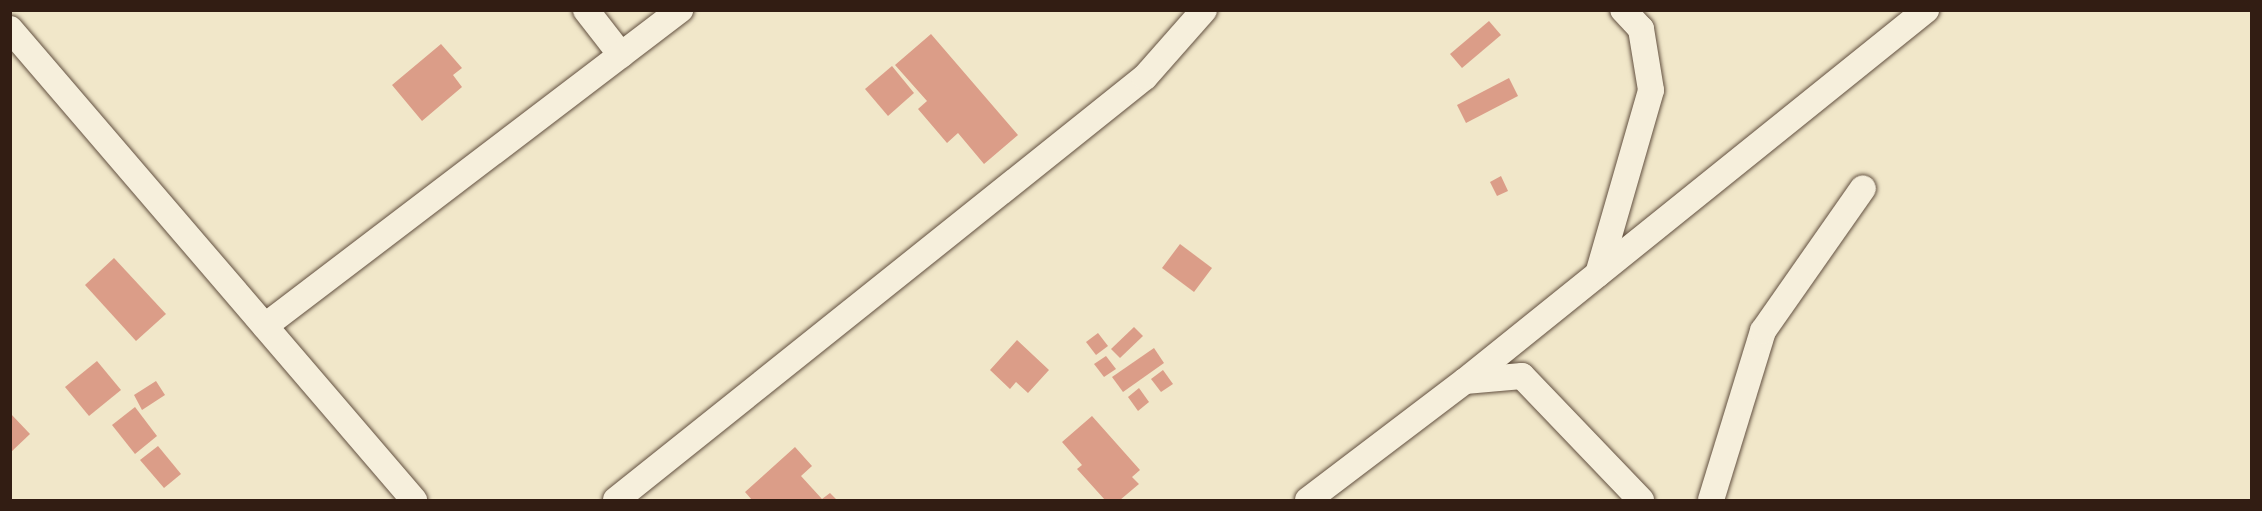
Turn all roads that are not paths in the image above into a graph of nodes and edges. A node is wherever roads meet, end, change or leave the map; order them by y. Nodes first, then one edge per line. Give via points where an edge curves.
1 (586, 10) edge
2 (680, 10) edge
3 (1204, 10) edge
4 (1623, 10) edge
5 (1926, 10) edge
6 (10, 29) edge
7 (621, 55) junction
8 (1863, 188) dead end
9 (1598, 274) junction
10 (265, 326) junction
11 (1465, 381) junction
12 (414, 501) edge
13 (616, 501) edge
14 (1308, 501) edge
15 (1641, 501) edge
16 (1711, 501) edge

1 - 7 street
2 - 7 street
3 - 13 street via 1145,77
4 - 9 street via 1641,29 1651,90
5 - 9 street
6 - 10 street
7 - 10 street
8 - 16 street via 1763,331
9 - 11 street
10 - 12 street
11 - 14 street
11 - 15 street via 1522,376

